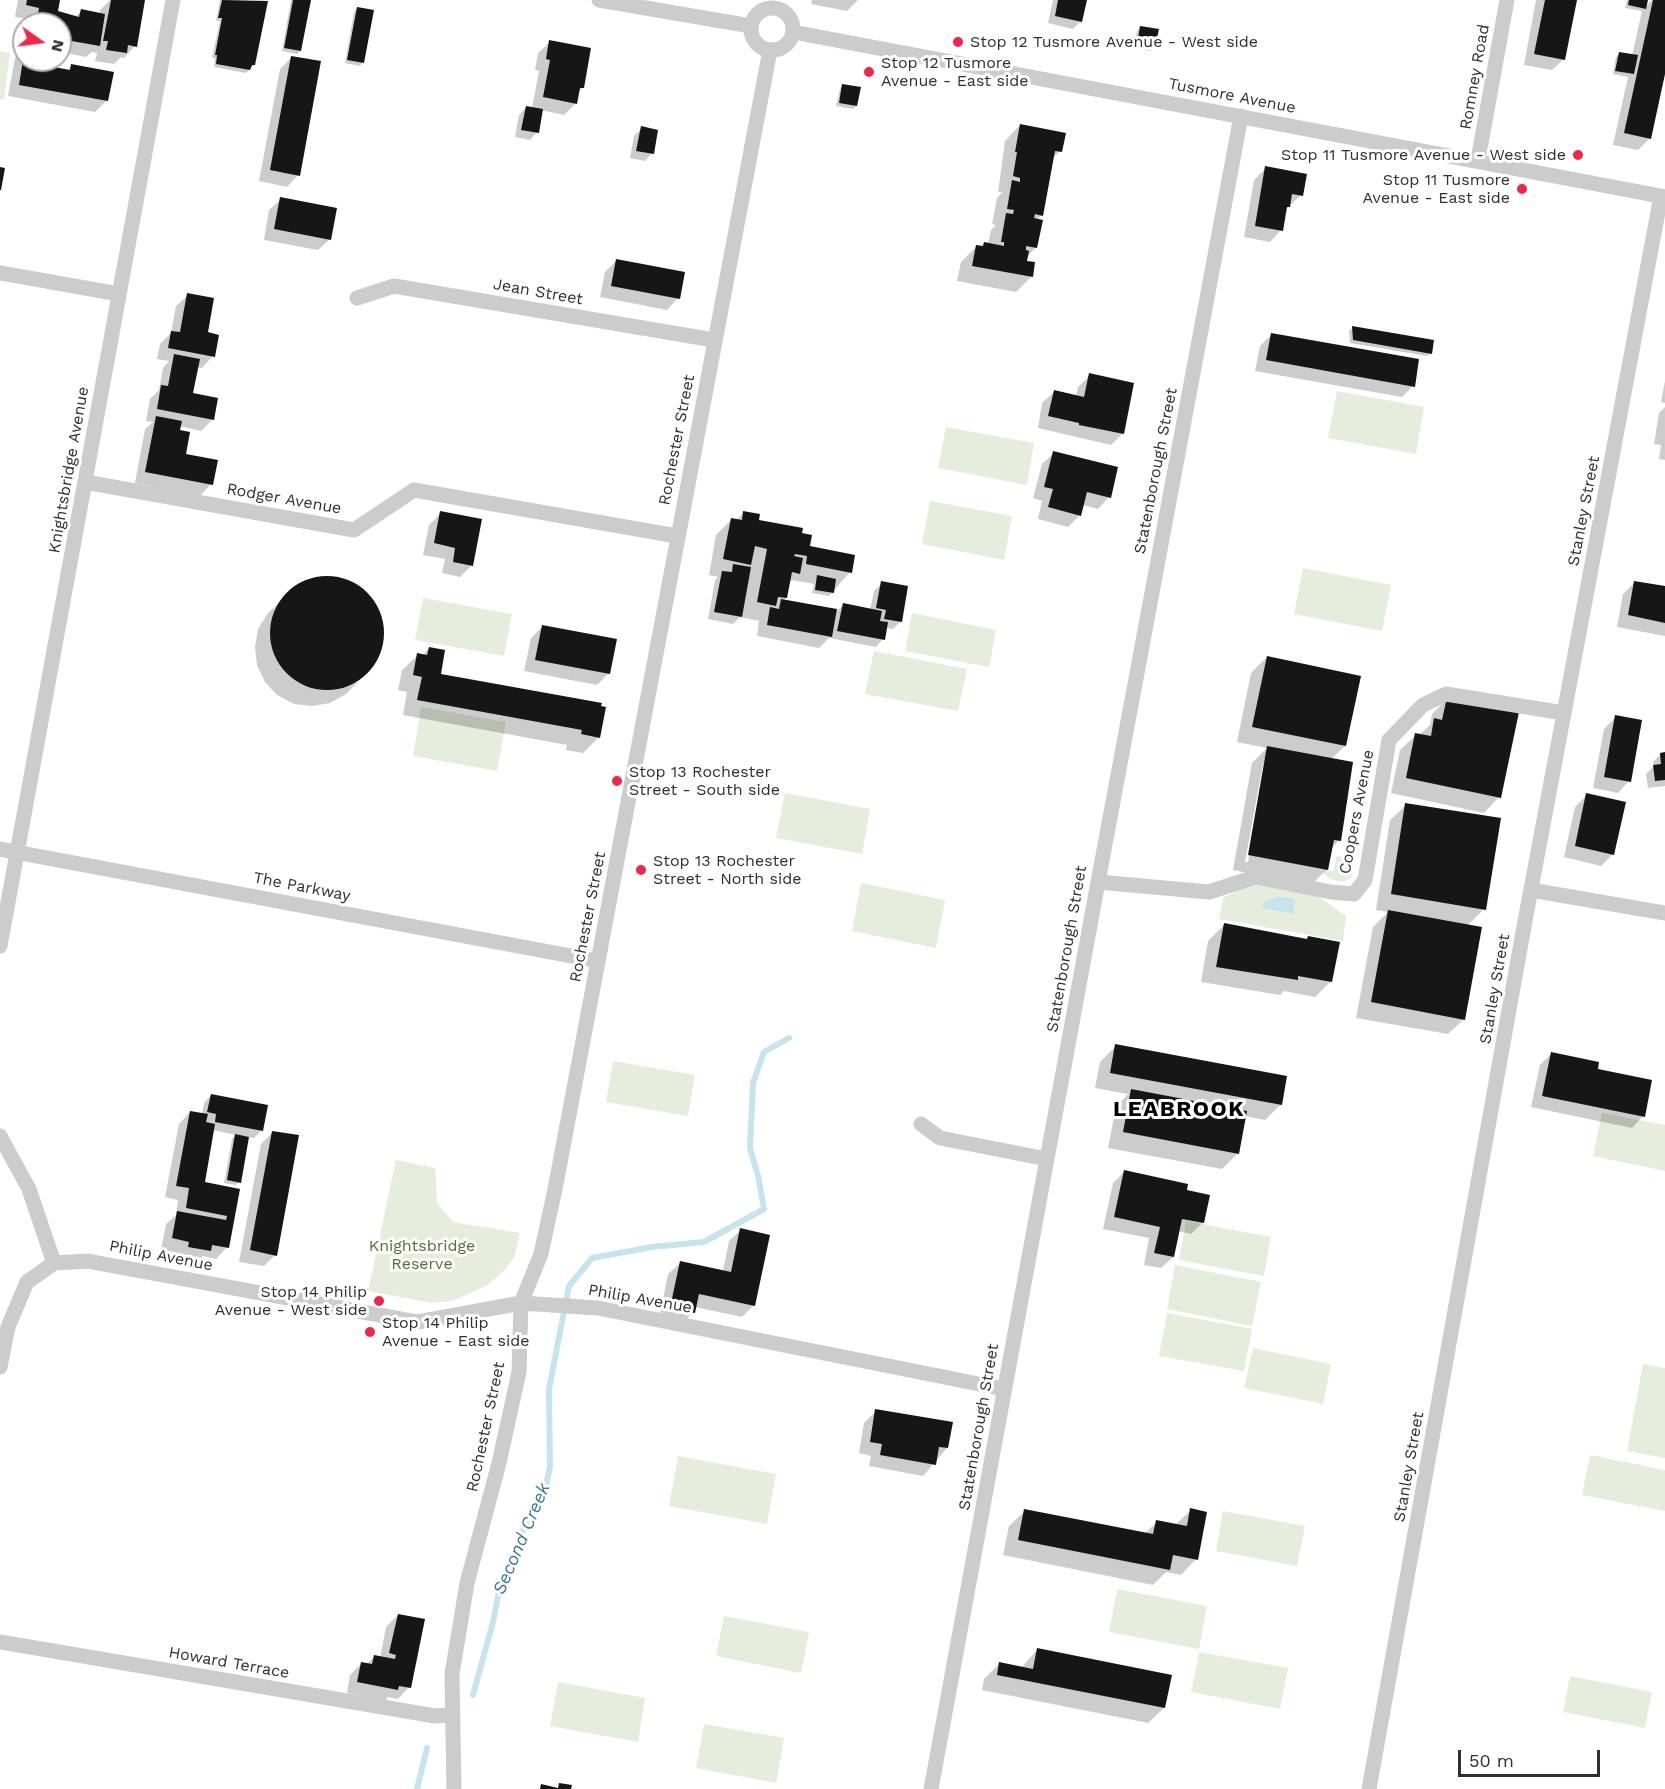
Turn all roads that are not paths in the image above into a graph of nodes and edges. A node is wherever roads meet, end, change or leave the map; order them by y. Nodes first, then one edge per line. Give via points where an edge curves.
1 (173, 0) edge
2 (599, 0) edge
3 (1507, 0) edge
4 (775, 4) edge
5 (752, 26) junction
6 (793, 32) junction
7 (770, 50) junction
8 (1241, 116) junction
9 (1478, 160) junction
10 (1663, 196) edge
11 (0, 273) edge
12 (119, 294) junction
13 (357, 298) dead end
14 (714, 340) junction
15 (85, 482) junction
16 (677, 536) junction
17 (1564, 713) junction
18 (0, 849) edge
19 (18, 852) junction
20 (1098, 882) junction
21 (1531, 890) junction
22 (1665, 913) edge
23 (0, 946) edge
24 (598, 961) junction
25 (921, 1124) dead end
26 (0, 1138) edge
27 (1047, 1159) junction
28 (54, 1263) junction
29 (521, 1304) junction
30 (2, 1346) edge
31 (0, 1367) edge
32 (1004, 1389) junction
33 (0, 1642) edge
34 (453, 1715) junction
35 (454, 1789) edge
36 (931, 1789) edge
37 (1369, 1789) edge

1 - 12 street, Knightsbridge Avenue
2 - 5 street
3 - 9 street, Romney Road
4 - 5 street via 759,13
4 - 6 street via 786,14
5 - 7 street via 756,42
6 - 7 street via 783,47
6 - 8 street, Tusmore Avenue
7 - 14 street, Rochester Street
8 - 9 street, Tusmore Avenue
8 - 20 street, Statenborough Street
9 - 10 street, Tusmore Avenue
10 - 17 street, Stanley Street
11 - 12 street
12 - 15 street, Knightsbridge Avenue
13 - 14 street, Jean Street via 394,286
14 - 16 street, Rochester Street
15 - 16 street, Rodger Avenue via 354,530 414,490
15 - 19 street, Knightsbridge Avenue
16 - 24 street, Rochester Street
17 - 20 street, Coopers Avenue via 1446,694 1423,705 1389,740 1365,880 1354,894 1255,877 1209,892
17 - 21 street, Stanley Street
18 - 19 street, The Parkway
19 - 23 street, Knightsbridge Avenue
19 - 24 street, The Parkway
20 - 27 street, Statenborough Street
21 - 22 street
21 - 37 street, Stanley Street
24 - 29 street, Rochester Street via 541,1254
25 - 27 street via 940,1138
26 - 28 street via 29,1189
27 - 32 street, Statenborough Street
28 - 29 street, Philip Avenue via 88,1261 418,1322
28 - 30 street via 27,1282
29 - 32 street, Philip Avenue via 598,1308
29 - 34 street, Rochester Street via 519,1372 467,1583 452,1674
30 - 31 street
32 - 36 street, Statenborough Street
33 - 34 street, Howard Terrace via 435,1716
34 - 35 street, Rochester Street

